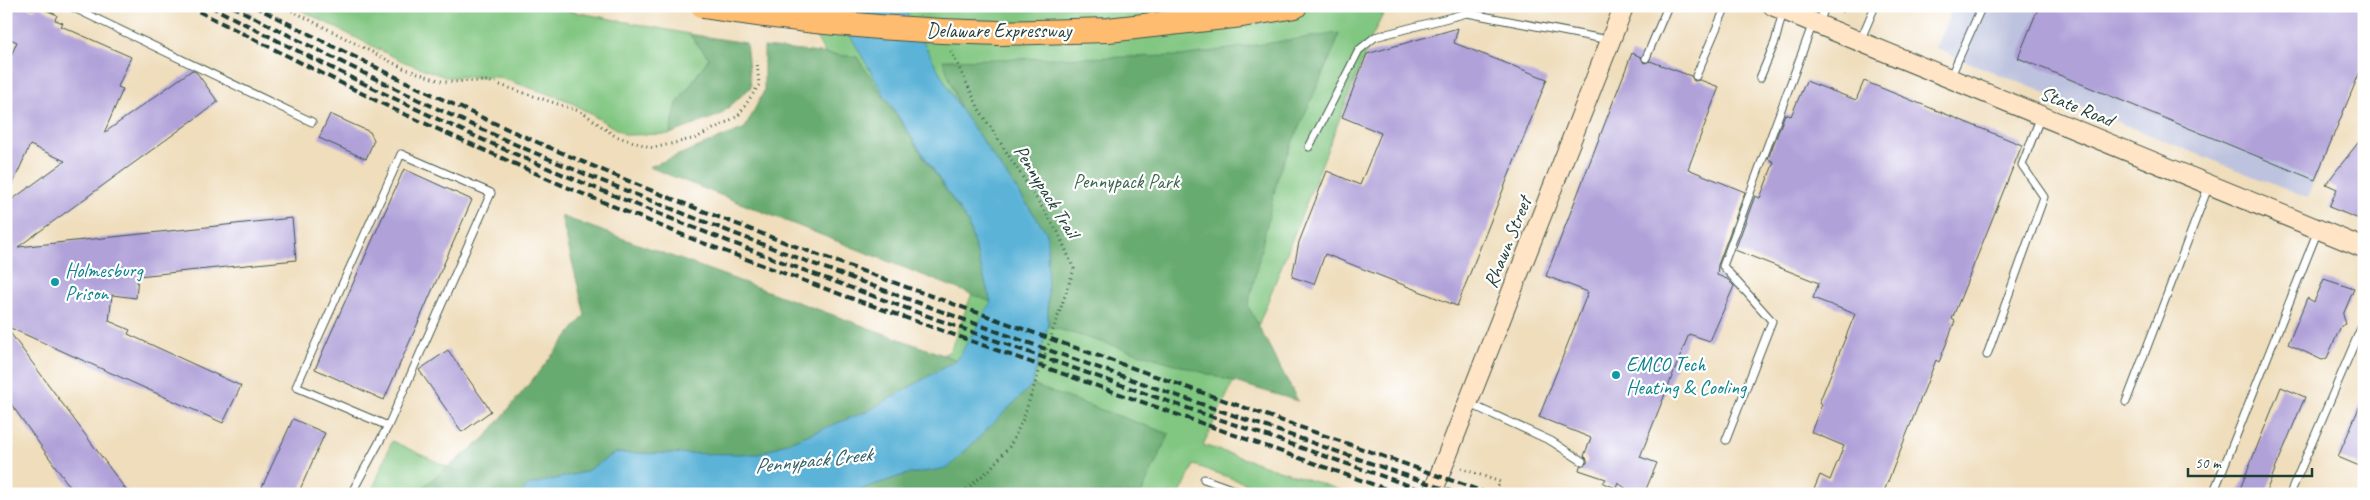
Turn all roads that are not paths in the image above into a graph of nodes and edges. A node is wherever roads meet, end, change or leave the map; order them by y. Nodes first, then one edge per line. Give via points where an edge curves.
1 (70, 6) edge
2 (703, 6) edge
3 (1295, 6) edge
4 (1624, 6) edge
5 (1668, 6) edge
6 (1726, 6) edge
7 (1825, 6) edge
8 (1875, 6) edge
9 (1982, 6) edge
10 (1778, 8) edge
11 (1816, 24) junction
12 (1610, 40) junction
13 (1860, 42) junction
14 (1646, 58) dead end
15 (1696, 76) dead end
16 (1760, 78) dead end
17 (1950, 79) junction
18 (2041, 116) junction
19 (312, 122) dead end
20 (1309, 147) dead end
21 (2209, 185) junction
22 (2318, 229) junction
23 (2364, 248) edge
24 (2364, 321) edge
25 (1987, 355) dead end
26 (2126, 402) dead end
27 (1467, 403) junction
28 (388, 426) junction
29 (1726, 440) dead end
30 (1582, 461) dead end
31 (1204, 479) dead end
32 (351, 494) edge
33 (1245, 494) edge
34 (1432, 494) edge
35 (2213, 494) edge
36 (2290, 494) edge

1 - 19 lane
2 - 3 highway, Delaware Expressway, bridge via 801,21 937,32 1000,33 1108,30
4 - 12 main road, Rhawn Street
5 - 14 lane
6 - 15 lane
7 - 11 lane
8 - 13 lane
9 - 17 lane
10 - 11 main road, State Road
10 - 16 lane via 1774,42
11 - 13 main road, State Road
11 - 29 lane via 1723,266 1772,321
12 - 20 lane via 1467,13 1375,36 1359,50
12 - 27 main road, Rhawn Street
13 - 17 main road, State Road
17 - 18 main road, State Road
18 - 21 main road, State Road
18 - 25 lane via 2022,165 2044,197
21 - 22 main road, State Road
21 - 26 lane
22 - 23 main road, State Road
22 - 35 lane
24 - 36 lane
27 - 30 lane via 1551,441
27 - 34 main road, Rhawn Street
28 - 28 lane via 296,387 401,154 491,194
28 - 32 lane
31 - 33 lane

